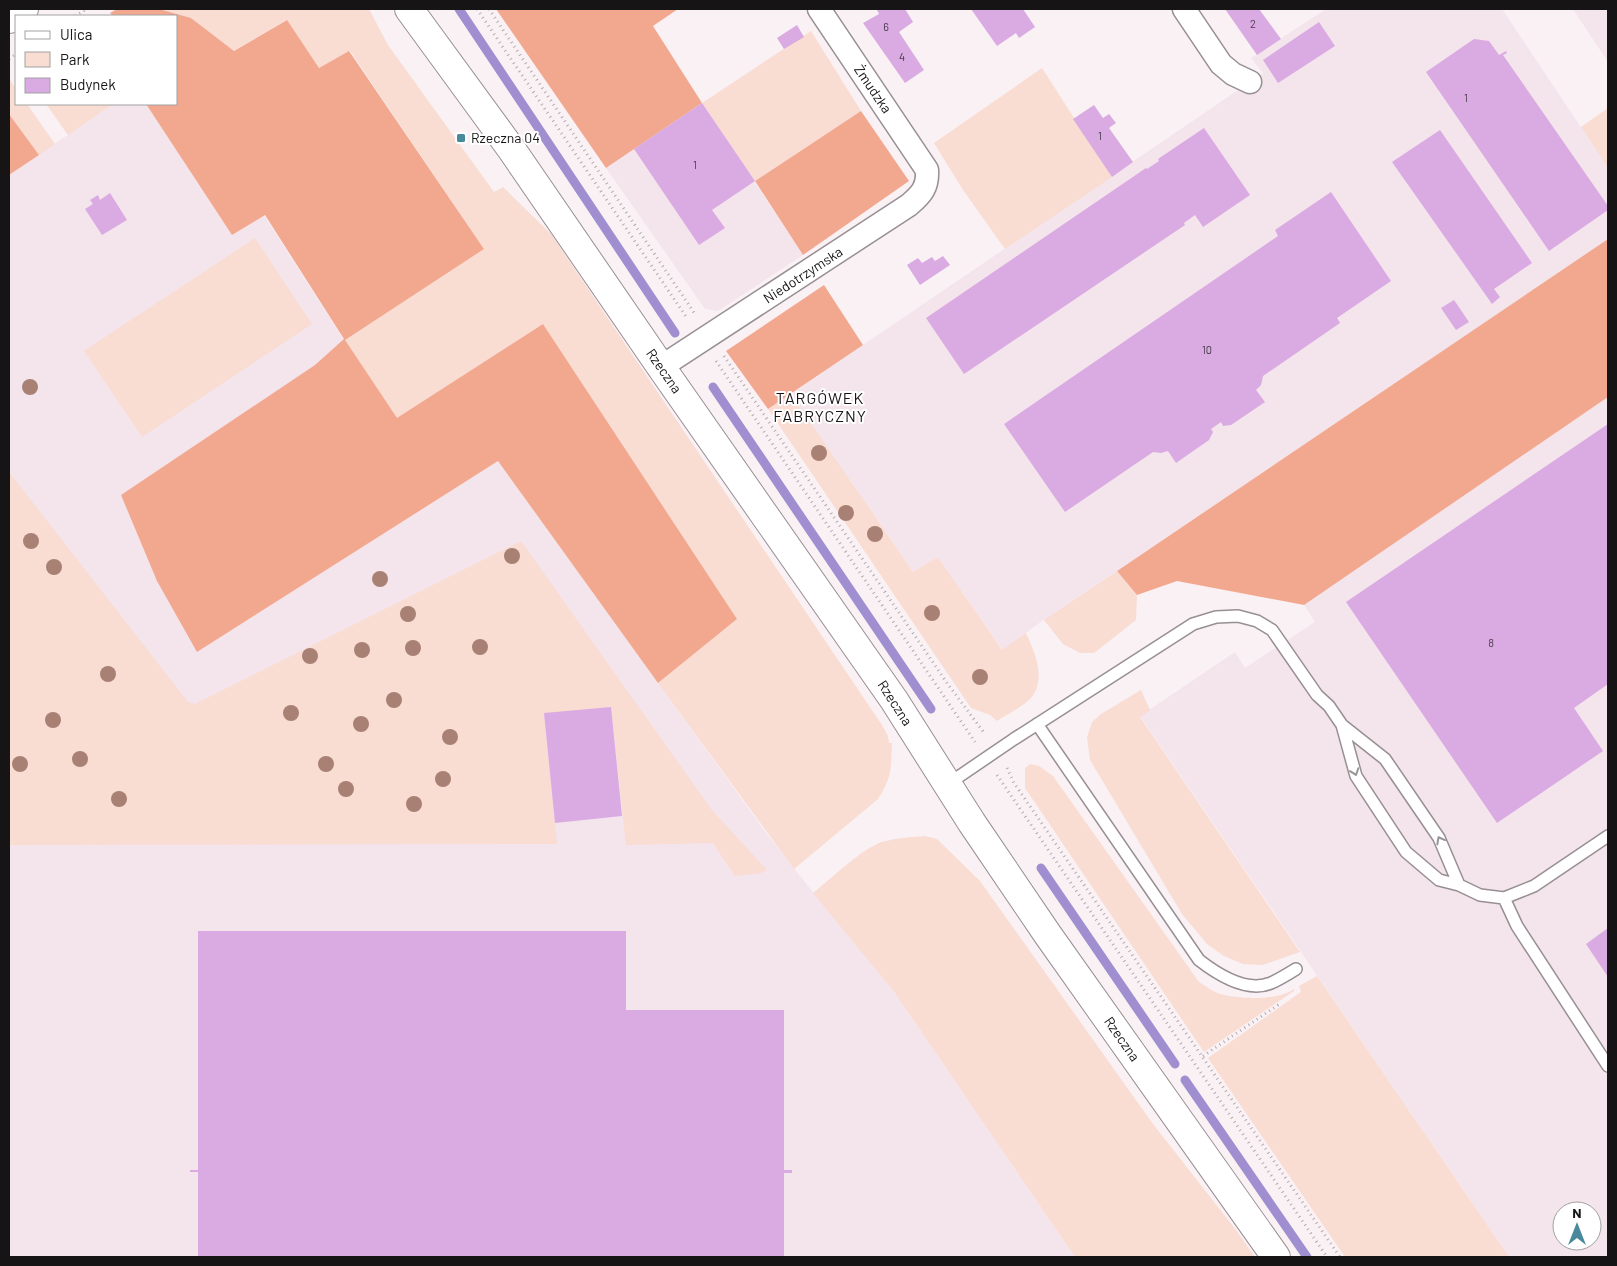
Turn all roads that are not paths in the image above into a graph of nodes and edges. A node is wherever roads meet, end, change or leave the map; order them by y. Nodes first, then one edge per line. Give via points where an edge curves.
1 (24, 9) edge
2 (409, 9) edge
3 (430, 9) edge
4 (819, 9) edge
5 (1184, 9) edge
6 (9, 19) edge
7 (1250, 82) dead end
8 (512, 150) junction
9 (927, 170) joint
10 (662, 367) junction
11 (1037, 724) junction
12 (1342, 725) junction
13 (947, 785) junction
14 (1608, 836) edge
15 (1460, 885) junction
16 (1504, 898) junction
17 (1296, 969) road end
18 (1608, 1066) edge
19 (1276, 1257) edge

1 - 6 street
2 - 8 street, Rzeczna
3 - 8 street, Rzeczna
4 - 9 street, Żmudzka
5 - 7 street via 1221,64
8 - 10 street, Rzeczna
9 - 10 street, Niedotrzymska via 926,189 909,205
10 - 13 street, Rzeczna via 894,700
11 - 12 lane via 1193,624 1216,617 1238,616 1257,621 1272,630
11 - 13 lane
11 - 17 lane via 1199,960 1213,971 1251,985 1270,984
15 -> 12 lane via 1439,838 1385,759
12 -> 15 lane via 1356,776 1406,852 1439,880
13 - 19 street, Rzeczna via 1042,927
14 - 16 lane via 1534,886
15 - 16 lane via 1480,894
16 - 18 lane via 1517,926

